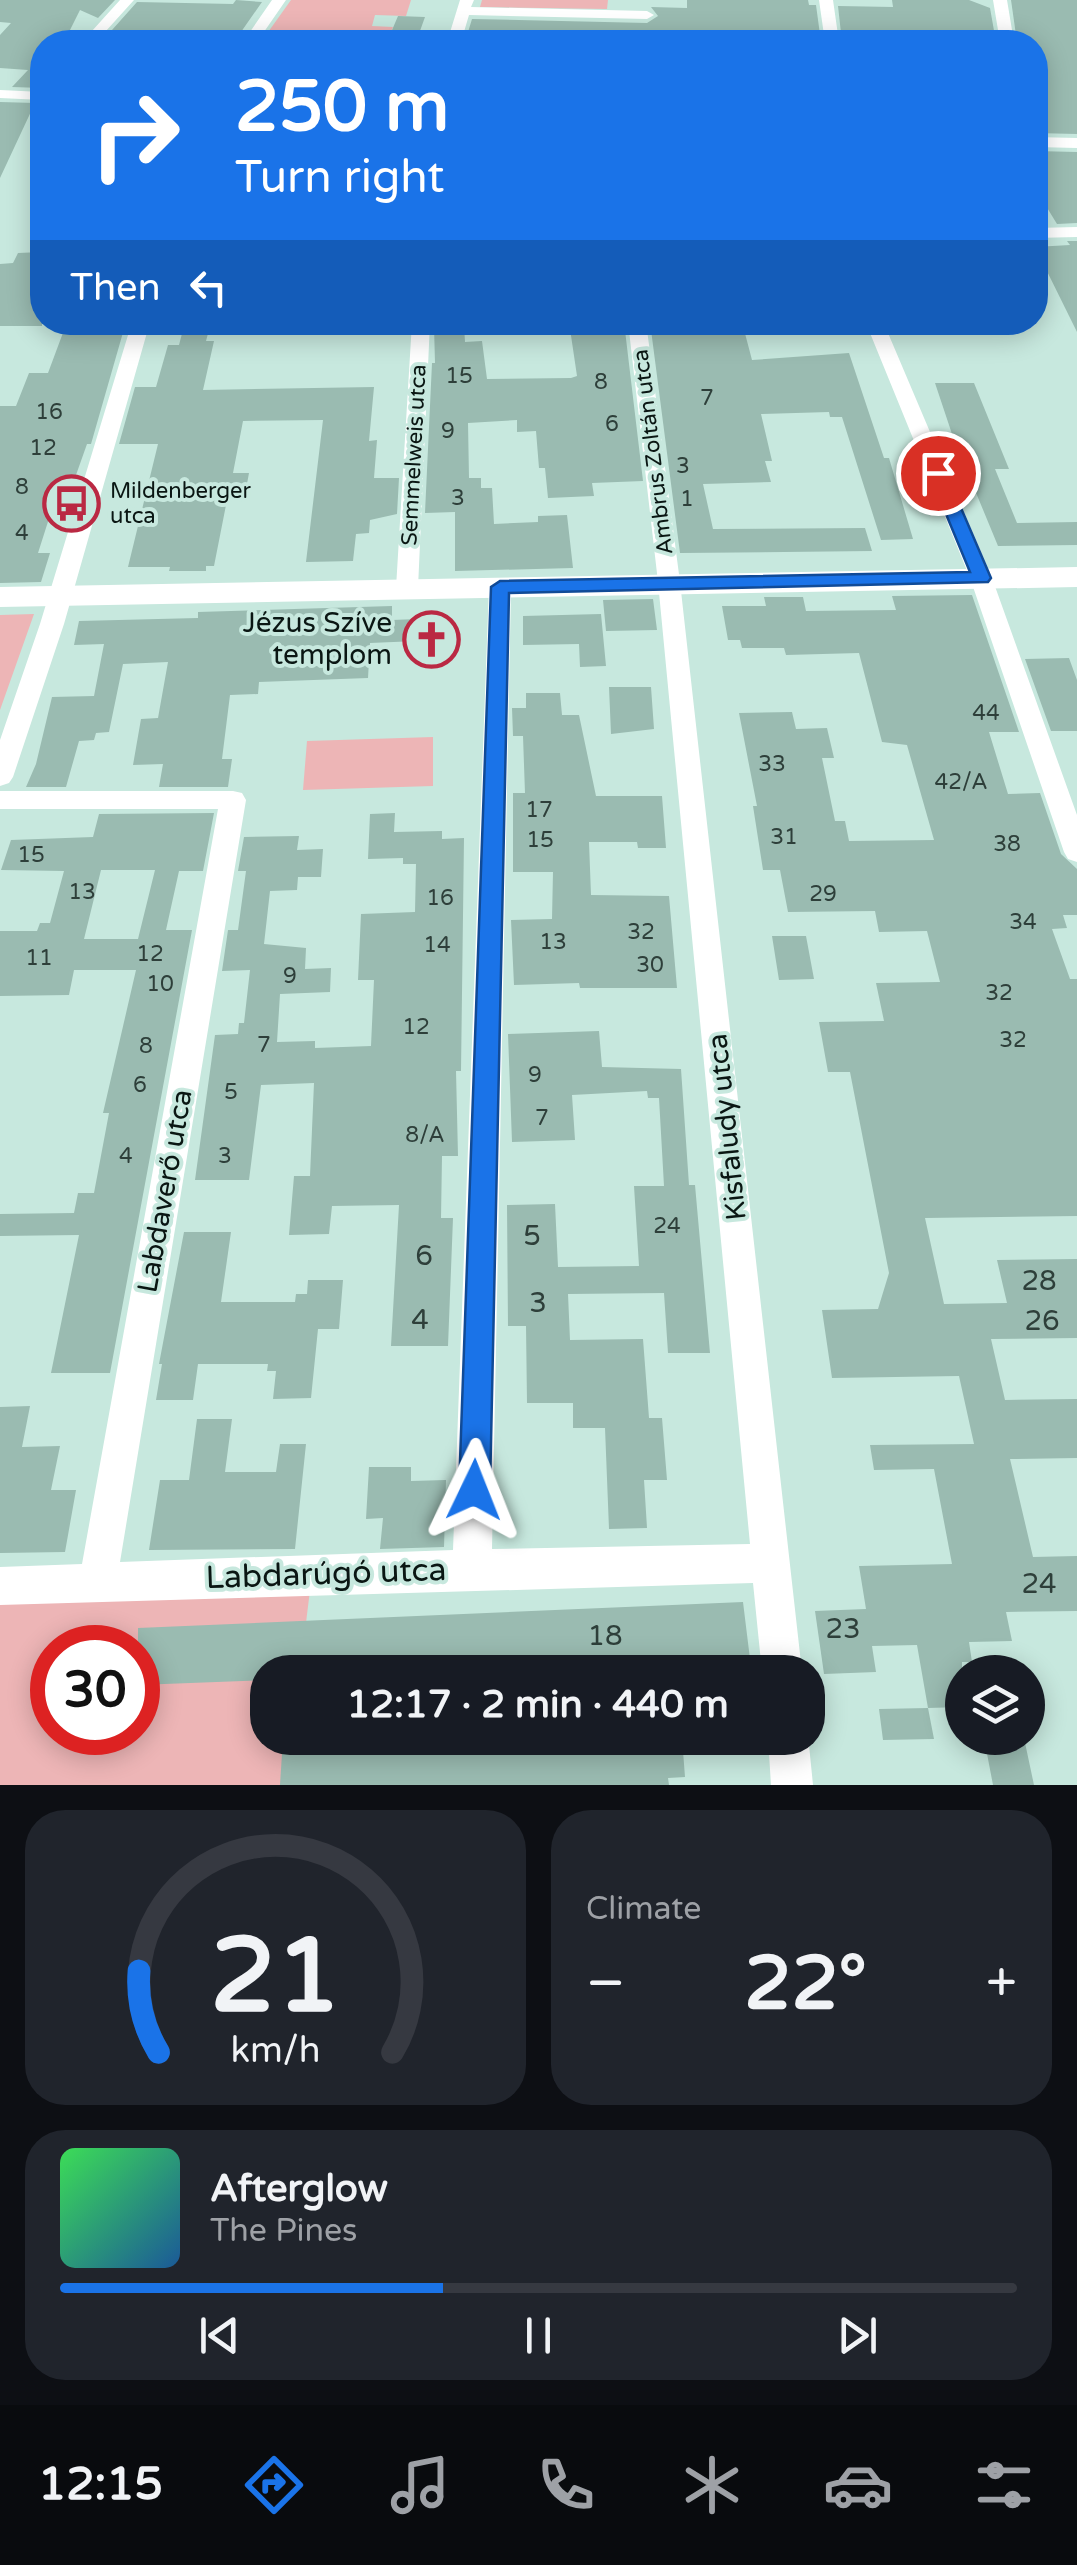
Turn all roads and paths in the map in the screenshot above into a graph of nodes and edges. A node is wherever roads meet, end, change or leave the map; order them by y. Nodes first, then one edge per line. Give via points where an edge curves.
1 (127, 0) edge
2 (279, 0) edge
3 (826, 0) edge
4 (1000, 0) edge
5 (465, 6) edge
6 (647, 15) edge
7 (100, 30) edge
8 (258, 30) edge
9 (458, 30) edge
10 (830, 30) edge
11 (1005, 30) edge
12 (0, 94) edge
13 (30, 95) edge
14 (1048, 143) edge
15 (1077, 144) edge
16 (1077, 232) edge
17 (1048, 233) edge
18 (137, 335) edge
19 (420, 335) edge
20 (639, 335) edge
21 (879, 335) edge
22 (981, 578) junction
23 (1077, 578) edge
24 (669, 582) junction
25 (500, 587) junction
26 (407, 588) junction
27 (0, 597) edge
28 (58, 597) junction
29 (0, 777) edge
30 (0, 800) edge
31 (1077, 852) edge
32 (773, 1563) junction
33 (472, 1569) junction
34 (98, 1581) junction
35 (0, 1586) edge
36 (781, 1655) edge
37 (789, 1755) edge
38 (792, 1785) edge

1 - 7 street
2 - 8 street
3 - 10 street
4 - 11 street
5 - 6 street
5 - 9 street
12 - 13 street
14 - 15 street
16 - 17 street
18 - 28 street
19 - 26 street, Semmelweis utca
20 - 24 street, Ambrus Zoltán utca
21 - 22 street
22 - 23 street
22 - 24 street
22 - 31 street
24 - 25 street
24 - 32 street, Kisfaludy utca
25 - 26 street
25 - 33 street
26 - 28 street
27 - 28 street
28 - 29 street
30 - 34 street, Labdaverő utca via 232,800
32 - 33 street, Labdarúgó utca
32 - 36 street, Kisfaludy utca
33 - 34 street, Labdarúgó utca
34 - 35 street, Labdarúgó utca
37 - 38 street

